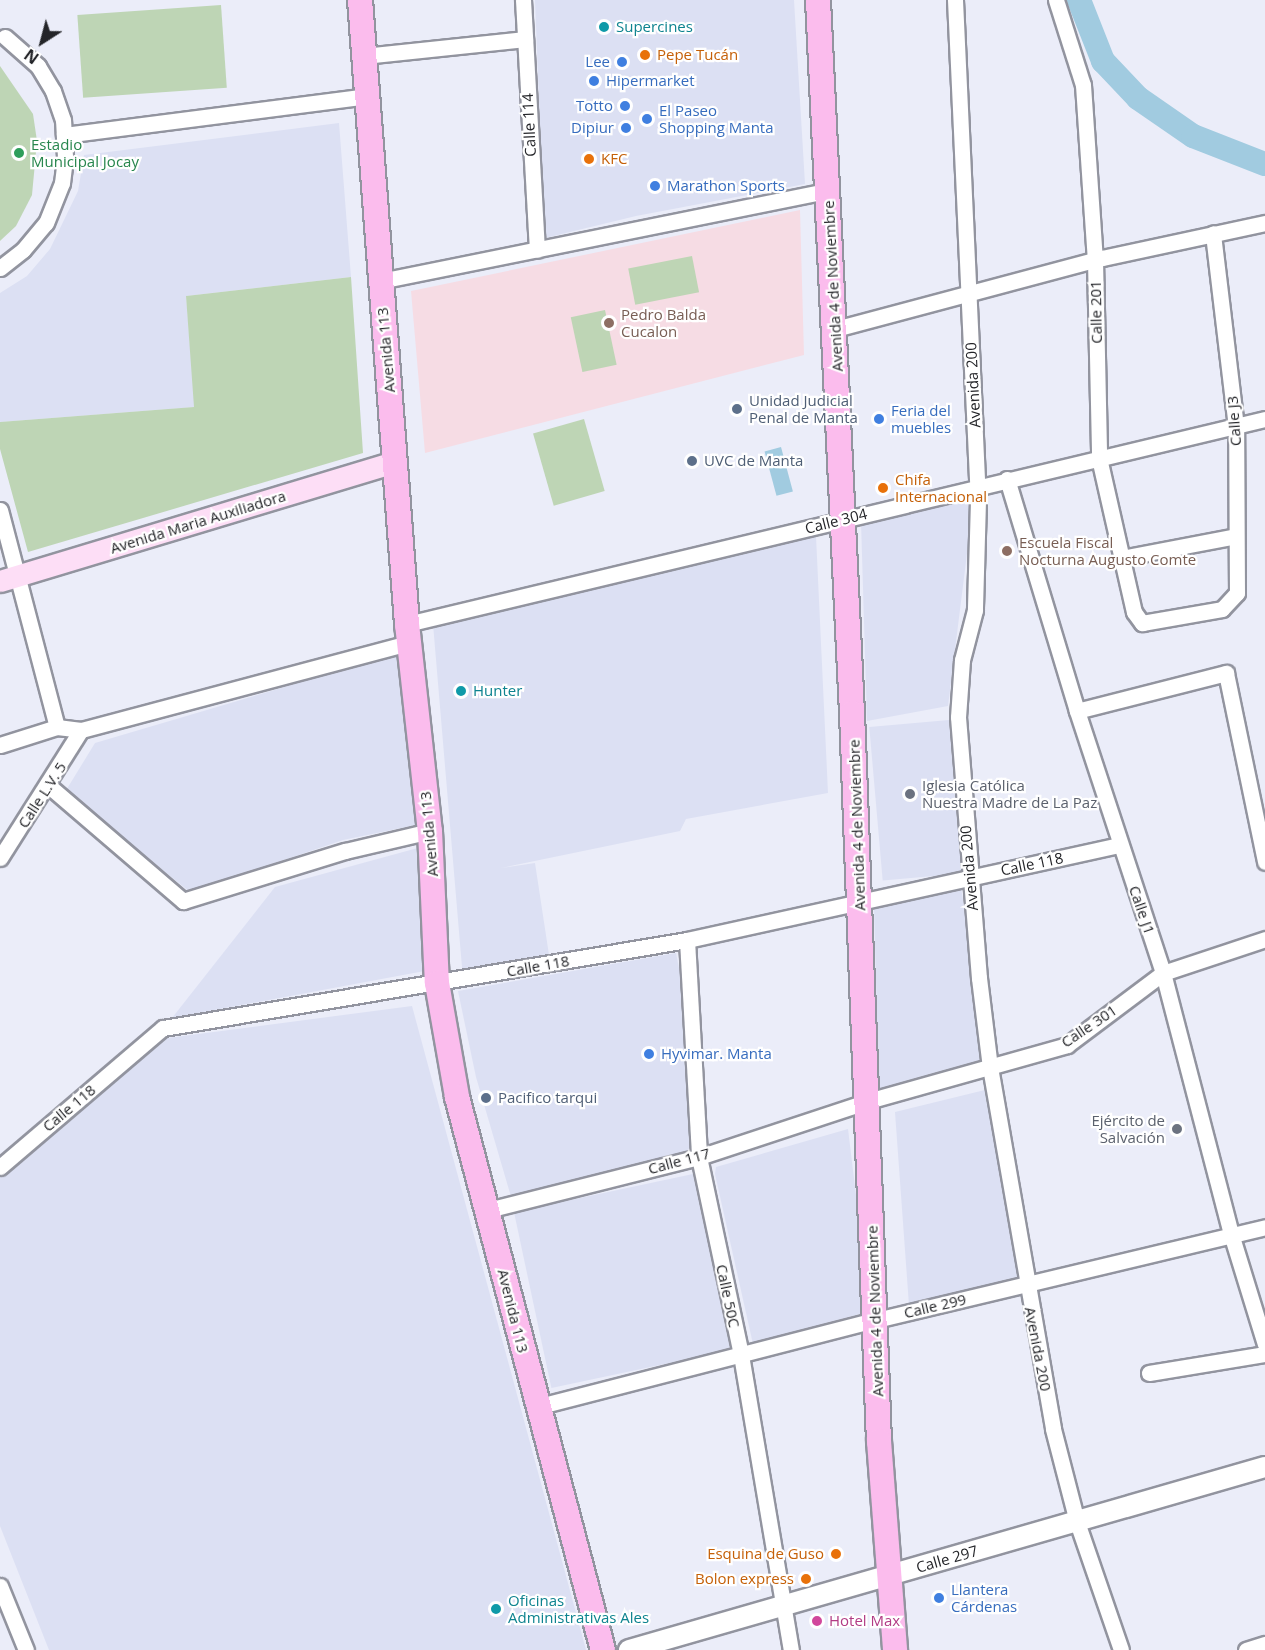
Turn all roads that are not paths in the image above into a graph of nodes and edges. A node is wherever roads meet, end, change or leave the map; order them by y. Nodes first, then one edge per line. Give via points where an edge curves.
1 (360, 0) edge
2 (523, 0) edge
3 (818, 0) edge
4 (955, 0) edge
5 (1056, 0) edge
6 (5, 37) dead end
7 (525, 39) junction
8 (364, 56) junction
9 (367, 96) junction
10 (64, 135) junction
11 (828, 191) junction
12 (1265, 223) edge
13 (1213, 233) junction
14 (537, 250) junction
15 (1095, 260) junction
16 (0, 268) edge
17 (380, 281) junction
18 (969, 296) junction
19 (835, 329) junction
20 (1265, 419) edge
21 (1236, 427) junction
22 (1099, 458) junction
23 (395, 462) junction
24 (1007, 479) junction
25 (977, 486) junction
26 (0, 510) edge
27 (842, 519) junction
28 (1236, 536) junction
29 (1122, 558) junction
30 (9, 578) edge
31 (1142, 623) joint
32 (408, 633) junction
33 (1077, 711) junction
34 (57, 727) junction
35 (81, 730) junction
36 (0, 745) edge
37 (49, 786) junction
38 (430, 831) junction
39 (1120, 845) junction
40 (0, 858) edge
41 (1265, 862) edge
42 (969, 877) junction
43 (860, 902) junction
44 (1265, 939) edge
45 (687, 940) junction
46 (1163, 973) junction
47 (437, 983) junction
48 (990, 1067) junction
49 (868, 1101) junction
50 (699, 1157) junction
51 (0, 1167) edge
52 (488, 1210) junction
53 (1265, 1227) edge
54 (1232, 1237) junction
55 (1026, 1285) junction
56 (876, 1320) junction
57 (1265, 1344) edge
58 (1265, 1354) edge
59 (741, 1355) junction
60 (1149, 1372) dead end
61 (536, 1407) junction
62 (1265, 1467) edge
63 (1077, 1522) junction
64 (888, 1576) junction
65 (0, 1586) edge
66 (782, 1608) junction
67 (1265, 1644) edge
68 (26, 1650) edge
69 (603, 1650) edge
70 (629, 1650) edge
71 (791, 1650) edge
72 (895, 1650) edge
73 (1121, 1650) edge
74 (1246, 1650) edge

1 - 8 main road, Avenida 113
2 - 7 street, Calle 114
3 - 11 main road, Avenida 4 de Noviembre
4 - 18 street, Avenida 200
5 - 15 street, Calle 201 via 1083,84
6 - 10 street via 46,78 59,105
7 - 8 street
7 - 14 street, Calle 114
8 - 9 main road, Avenida 113
9 - 10 street
9 - 17 main road, Avenida 113
10 - 16 street via 62,183 55,206 36,237
11 - 14 street
11 - 19 main road, Avenida 4 de Noviembre
12 - 13 street
13 - 15 street
13 - 21 street, Calle J3
14 - 17 street
15 - 18 street
15 - 22 street, Calle 201
17 - 23 main road, Avenida 113
18 - 19 street
18 - 25 street, Avenida 200
19 - 27 main road, Avenida 4 de Noviembre
20 - 21 street, Calle 304
21 - 22 street, Calle 304
21 - 28 street, Calle J3
22 - 24 street, Calle 304
22 - 29 street, Calle 201
23 - 30 main road, Avenida Maria Auxiliadora
23 - 32 main road, Avenida 113
24 - 25 street, Calle 304
24 - 33 street, Calle J1
25 - 27 street, Calle 304
25 - 42 street, Avenida 200 via 975,610 962,660 958,717
26 - 30 street
27 - 32 street, Calle 304
27 - 43 main road, Avenida 4 de Noviembre
28 - 29 street
28 - 31 street, Calle J3 via 1237,593 1229,606
29 - 31 street, Calle 201 via 1134,612
30 - 34 street
32 - 35 street, Calle 304
32 - 38 main road, Avenida 113
33 - 39 street, Calle J1
33 - 41 street via 1226,673
34 - 35 street
34 - 36 street
35 - 37 street, Calle L.V. 5
37 - 38 street via 183,901 345,851
37 - 40 street, Calle L.V. 5
38 - 47 main road, Avenida 113
39 - 42 street, Calle 118
39 - 46 street, Calle J1
42 - 43 street, Calle 118
42 - 48 street, Avenida 200
43 - 45 street, Calle 118
43 - 49 main road, Avenida 4 de Noviembre
44 - 46 street, Calle 301
45 - 47 street, Calle 118
45 - 50 street, Calle 50C
46 - 48 street, Calle 301 via 1067,1045
46 - 54 street, Calle J1
47 - 51 street, Calle 118 via 163,1028
47 - 52 main road, Avenida 113 via 457,1097
48 - 49 street, Calle 301
48 - 55 street, Avenida 200
49 - 50 street, Calle 117
49 - 56 main road, Avenida 4 de Noviembre
50 - 52 street, Calle 117
50 - 59 street, Calle 50C
52 - 61 main road, Avenida 113
53 - 54 street, Calle 299
54 - 55 street, Calle 299
54 - 57 street, Calle J1
55 - 56 street, Calle 299
55 - 63 street, Avenida 200 via 1053,1430
56 - 59 street, Calle 299
56 - 64 main road, Avenida 4 de Noviembre
58 - 60 street
59 - 61 street, Calle 299
59 - 66 street, Calle 50C
61 - 69 main road, Avenida 113
62 - 63 street, Calle 297
63 - 64 street, Calle 297
63 - 73 street, Avenida 200
64 - 66 street, Calle 297
64 - 72 main road, Avenida 4 de Noviembre
65 - 68 street
66 - 70 street, Calle 297
66 - 71 street, Calle 50C
67 - 74 street

